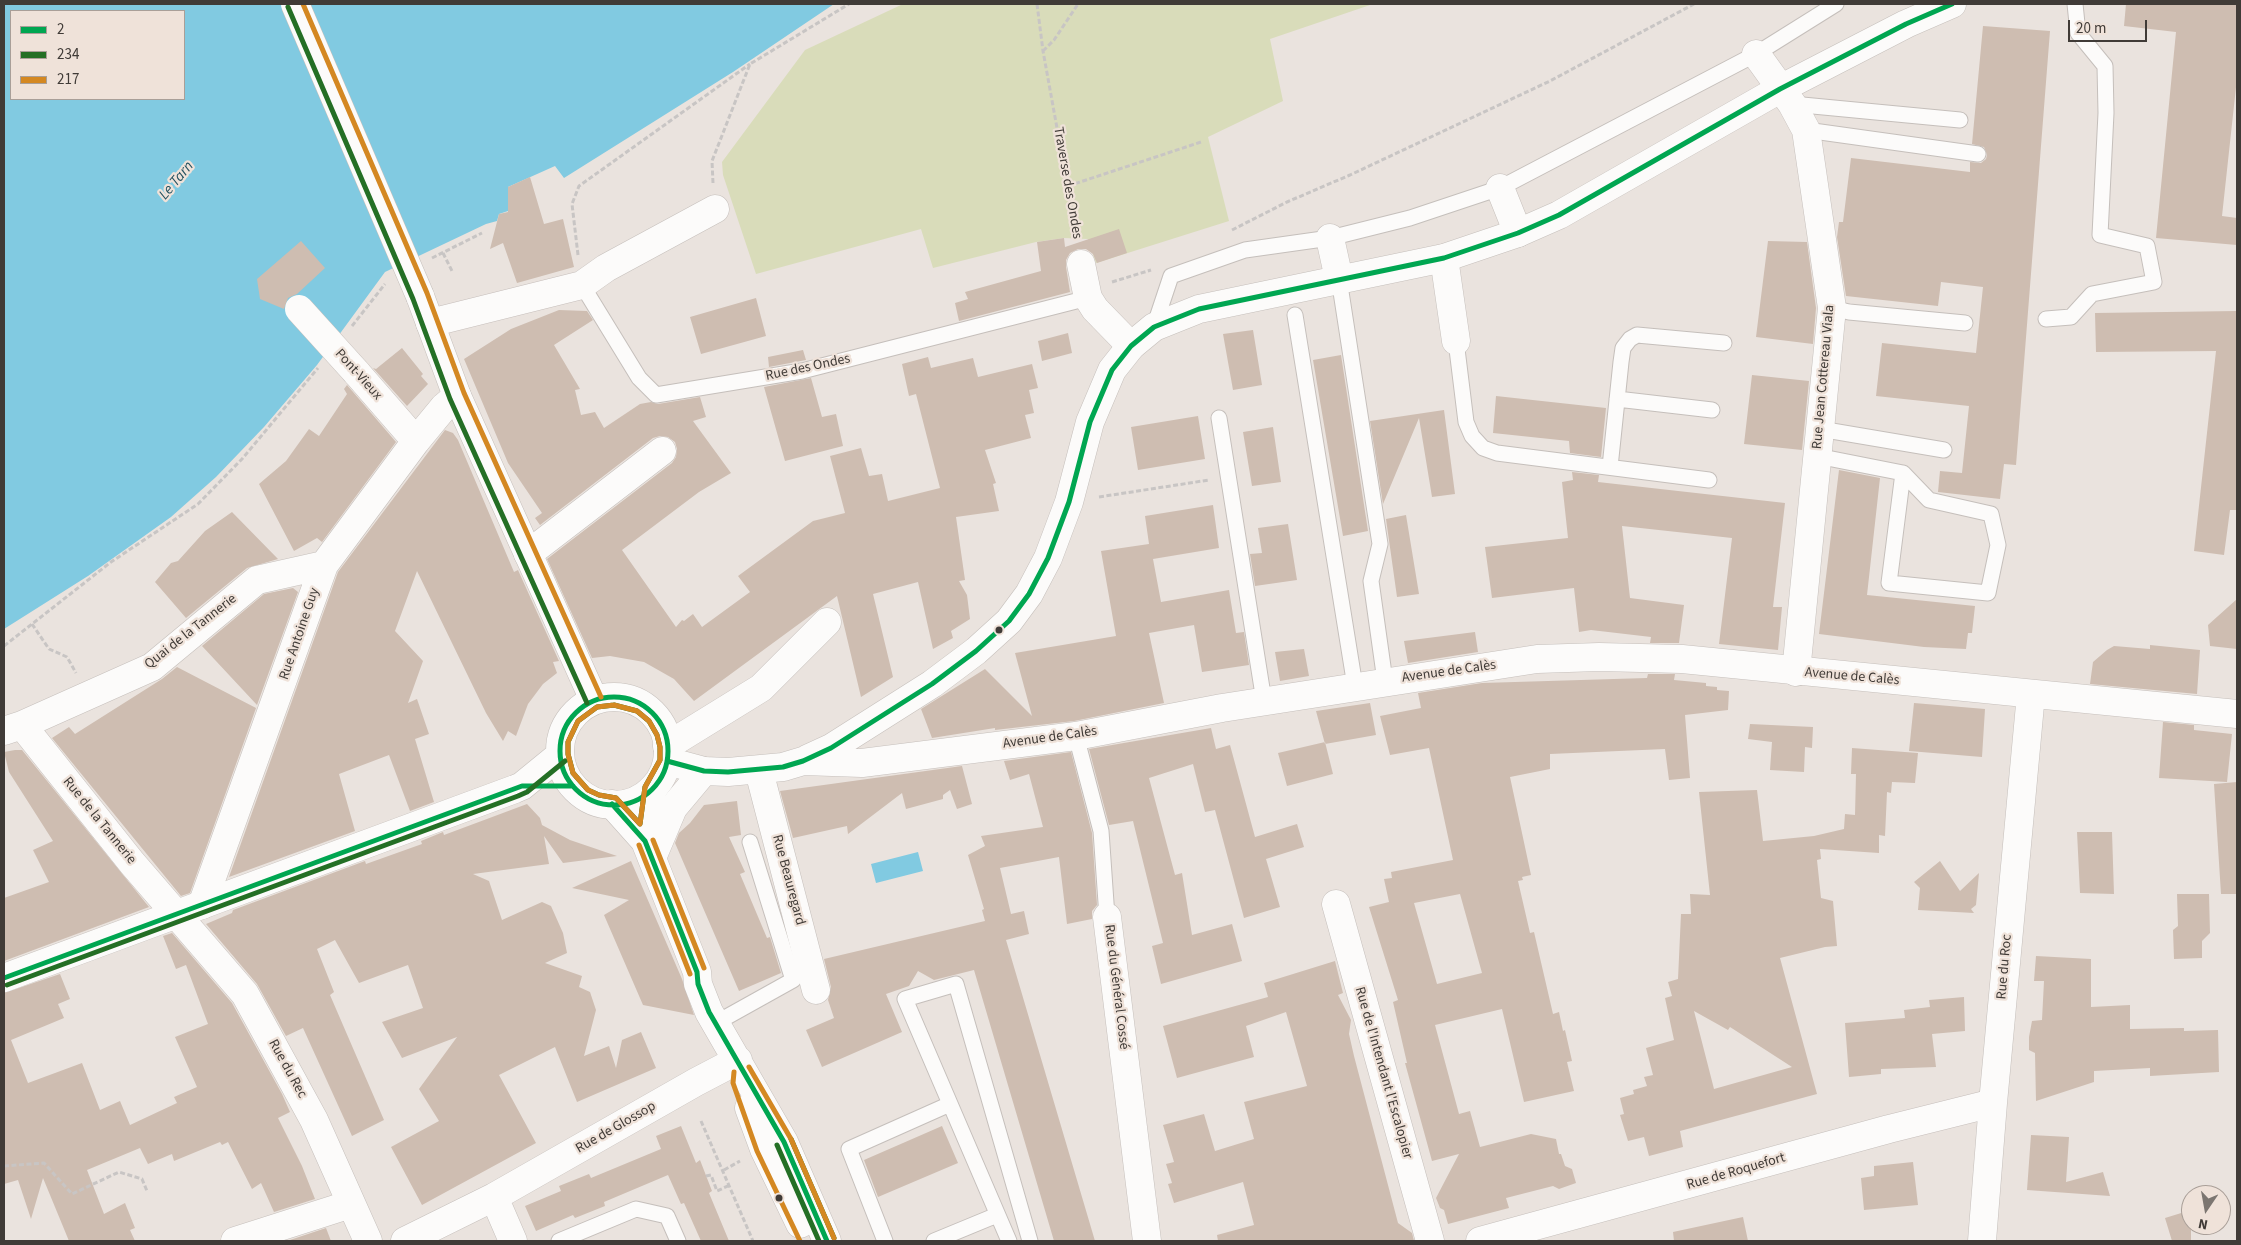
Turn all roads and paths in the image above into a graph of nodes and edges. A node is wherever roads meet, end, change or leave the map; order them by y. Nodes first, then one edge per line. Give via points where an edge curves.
1 (295, 4) edge
2 (849, 4) edge
3 (1037, 4) edge
4 (1078, 4) edge
5 (1694, 4) edge
6 (1836, 4) edge
7 (1952, 4) edge
8 (2075, 4) edge
9 (1043, 51) junction
10 (1756, 54) junction
11 (750, 64) junction
12 (1786, 97) junction
13 (1960, 120) dead end
14 (1806, 130) junction
15 (1201, 142) dead end
16 (1978, 154) dead end
17 (1068, 186) junction
18 (1500, 188) junction
19 (715, 209) joint
20 (482, 233) dead end
21 (1518, 233) junction
22 (1330, 238) junction
23 (443, 253) junction
24 (1444, 258) junction
25 (425, 261) dead end
26 (1211, 262) junction
27 (1081, 264) joint
28 (1160, 268) dead end
29 (453, 273) dead end
30 (390, 279) dead end
31 (1339, 279) junction
32 (582, 285) junction
33 (1088, 298) junction
34 (1832, 308) junction
35 (299, 309) dead end
36 (1295, 315) dead end
37 (2046, 319) dead end
38 (430, 323) junction
39 (1965, 323) dead end
40 (1154, 327) junction
41 (351, 328) dead end
42 (1456, 341) joint
43 (1724, 343) dead end
44 (1131, 346) junction
45 (321, 365) dead end
46 (457, 396) junction
47 (1617, 399) junction
48 (1712, 410) dead end
49 (1219, 418) dead end
50 (1820, 429) junction
51 (416, 441) junction
52 (1944, 450) dead end
53 (662, 451) dead end
54 (1817, 456) junction
55 (1610, 467) junction
56 (1903, 472) junction
57 (1229, 476) junction
58 (1709, 480) dead end
59 (1069, 502) junction
60 (528, 554) junction
61 (324, 565) junction
62 (826, 622) dead end
63 (32, 624) junction
64 (4, 646) edge
65 (1796, 672) junction
66 (1385, 681) junction
67 (1355, 686) junction
68 (2031, 694) junction
69 (89, 695) junction
70 (594, 700) junction
71 (1264, 701) junction
72 (2237, 714) edge
73 (13, 728) edge
74 (1076, 736) junction
75 (667, 754) junction
76 (560, 755) junction
77 (803, 761) junction
78 (704, 771) junction
79 (759, 771) junction
80 (522, 786) junction
81 (573, 786) junction
82 (652, 788) junction
83 (612, 804) junction
84 (750, 842) dead end
85 (648, 850) junction
86 (1336, 904) dead end
87 (202, 905) junction
88 (177, 915) junction
89 (1107, 917) joint
90 (4, 978) edge
91 (816, 990) dead end
92 (732, 1047) junction
93 (1993, 1103) junction
94 (950, 1104) junction
95 (701, 1121) dead end
96 (743, 1160) dead end
97 (4, 1166) edge
98 (724, 1170) junction
99 (706, 1176) dead end
100 (730, 1185) junction
101 (147, 1191) dead end
102 (494, 1197) junction
103 (351, 1204) junction
104 (997, 1215) junction
105 (235, 1241) edge
106 (368, 1241) edge
107 (405, 1241) edge
108 (513, 1241) edge
109 (558, 1241) edge
110 (678, 1241) edge
111 (752, 1241) edge
112 (808, 1241) edge
113 (827, 1241) edge
114 (885, 1241) edge
115 (934, 1241) edge
116 (1009, 1241) edge
117 (1030, 1241) edge
118 (1147, 1241) edge
119 (1430, 1241) edge
120 (1480, 1241) edge
121 (1982, 1241) edge

1 - 38 street, bridge
2 - 11 path
3 - 9 path, Traverse des Ondes
4 - 9 path
5 - 26 path via 1550,81 1230,231
6 - 10 lane
7 - 12 street via 1906,24
8 - 37 lane via 2078,33 2105,66 2100,235 2147,246 2154,282 2092,294 2071,317
9 - 17 path, Traverse des Ondes
10 - 12 street, Rue Jean Cottereau Viala
10 - 18 lane
11 - 19 path via 712,161
11 - 32 path via 579,186 572,204
12 - 13 lane
12 - 14 street, Rue Jean Cottereau Viala
12 - 21 street via 1559,215
14 - 16 lane
14 - 34 street, Rue Jean Cottereau Viala
15 - 17 path
17 - 27 path, Traverse des Ondes
18 - 21 street
18 - 22 lane via 1410,218
19 - 32 street via 606,268
20 - 23 path
21 - 24 street
22 - 26 lane via 1245,250
22 - 31 street
23 - 25 path
23 - 29 path
24 - 31 street
24 - 42 street
26 - 40 lane via 1171,276
27 - 33 street
28 - 33 path via 1098,286
30 - 41 path
31 - 40 street via 1199,308
31 - 66 lane via 1380,544 1371,581
32 - 33 lane, Rue des Ondes via 639,378 656,395 802,371
32 - 38 street
33 - 44 street via 1094,309
34 - 39 lane
34 - 50 street, Rue Jean Cottereau Viala
35 - 51 street, Pont-Vieux, bridge
36 - 67 lane
38 - 46 street
40 - 44 street
42 - 55 lane via 1466,422 1472,436 1483,448 1497,453
43 - 47 lane via 1637,335 1623,348
44 - 59 street via 1112,370 1099,398
45 - 63 path via 242,459 198,504 111,562
46 - 51 street, Rue Antoine Guy
46 - 60 street
47 - 48 lane
47 - 55 lane
49 - 57 lane
50 - 52 lane
50 - 54 street, Rue Jean Cottereau Viala
51 - 61 street, Rue Antoine Guy
53 - 60 street
54 - 56 lane
54 - 65 street, Rue Jean Cottereau Viala
55 - 58 lane
56 - 56 lane via 1930,500 1991,514 1998,545 1988,593 1889,583
57 - 59 path
57 - 71 lane
59 - 77 street via 1048,558 1029,594 1009,621 932,684 831,748
60 - 70 street
61 - 69 street, Quai de la Tannerie via 257,580 152,667
61 - 87 street, Rue Antoine Guy
62 - 75 street via 761,688
63 - 64 path
63 - 69 path via 49,649 67,657
65 - 66 street, Avenue de Calès via 1682,659 1599,657 1537,659
65 - 68 street, Avenue de Calès
66 - 67 street, Avenue de Calès
67 - 71 street, Avenue de Calès
68 - 72 street, Avenue de Calès
68 - 93 street, Rue du Roc
69 - 73 street, Quai de la Tannerie
70 - 75 street via 616,697 640,704 660,723
70 - 76 street via 572,716 560,741
71 - 74 street, Avenue de Calès
73 - 88 street, Rue de la Tannerie
74 - 77 street, Avenue de Calès via 862,763
74 - 89 lane, Rue du Général Cossé via 1101,831
75 - 78 street, Avenue de Calès
75 - 82 street via 661,776
76 - 80 street
76 - 81 street via 566,777
77 - 79 street, Avenue de Calès
78 - 79 street, Avenue de Calès
78 - 85 street via 673,808
79 - 91 street, Rue Beauregard
80 - 81 street
80 - 87 street
81 - 83 street via 584,796
82 - 83 street via 641,798
82 - 85 street
83 - 85 street
84 - 92 lane via 793,980
85 - 92 street via 697,972 709,1012
86 - 119 street, Rue de l'Intendant l'Escalopier
87 - 88 street
88 - 90 street
88 - 103 street, Rue du Rec via 245,994 314,1120
89 - 118 street, Rue du Général Cossé
92 - 102 street, Rue de Glossop via 696,1082
92 - 112 street via 740,1081 764,1149
92 - 113 street via 784,1142
93 - 120 street, Rue de Roquefort
93 - 121 street, Rue du Roc
94 - 104 lane
94 - 114 lane via 849,1149
94 - 117 lane via 905,999 956,984
95 - 98 path
96 - 98 path
97 - 101 path via 44,1163 72,1194 119,1172 142,1179
98 - 100 path
99 - 100 path via 711,1175 716,1191
100 - 111 path
102 - 107 street, Rue de Glossop
102 - 108 street
103 - 105 street
103 - 106 street, Rue du Rec
104 - 115 lane
104 - 116 lane
109 - 110 lane via 636,1209 667,1216

